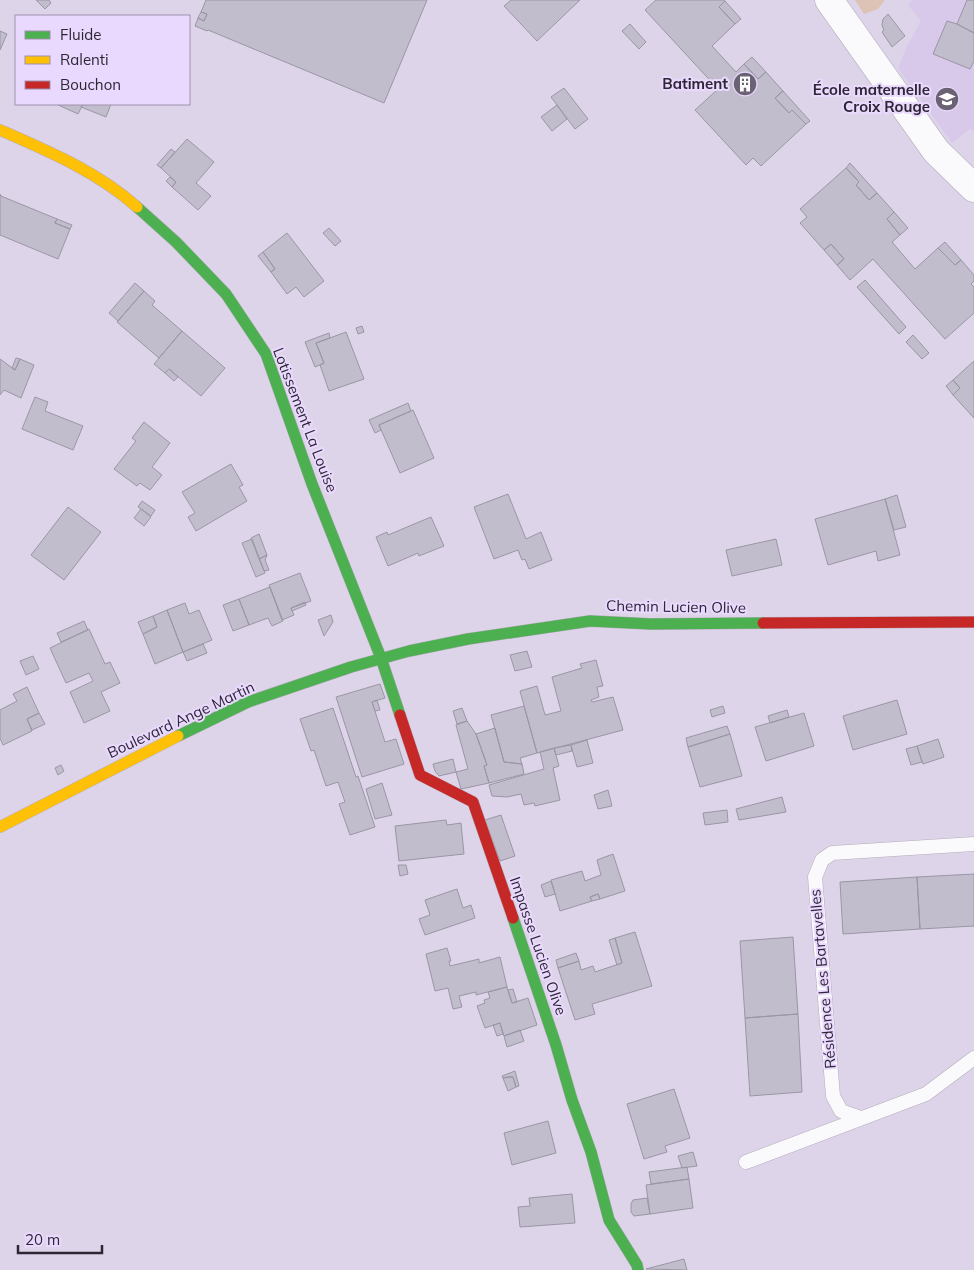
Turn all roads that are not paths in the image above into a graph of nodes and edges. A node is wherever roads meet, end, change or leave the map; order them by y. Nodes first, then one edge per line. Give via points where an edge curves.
1 (830, 0) edge
2 (0, 130) edge
3 (974, 188) edge
4 (974, 622) edge
5 (381, 658) junction
6 (0, 827) edge
7 (974, 844) edge
8 (974, 1058) edge
9 (861, 1118) junction
10 (746, 1162) dead end
11 (638, 1270) edge

1 - 3 street via 936,151
2 - 5 street, Lotissement La Louise via 56,154 119,191 176,242 226,294 266,354 312,484
4 - 5 street, Chemin Lucien Olive via 651,624 590,620 468,639
5 - 6 street, Boulevard Ange Martin via 248,702
5 - 11 street, Impasse Lucien Olive via 420,775 473,802 592,1152 609,1220
7 - 9 lane, Résidence Les Bartavelles via 832,853 822,860 815,878 833,1096 841,1111
8 - 9 lane via 926,1094
9 - 10 lane

